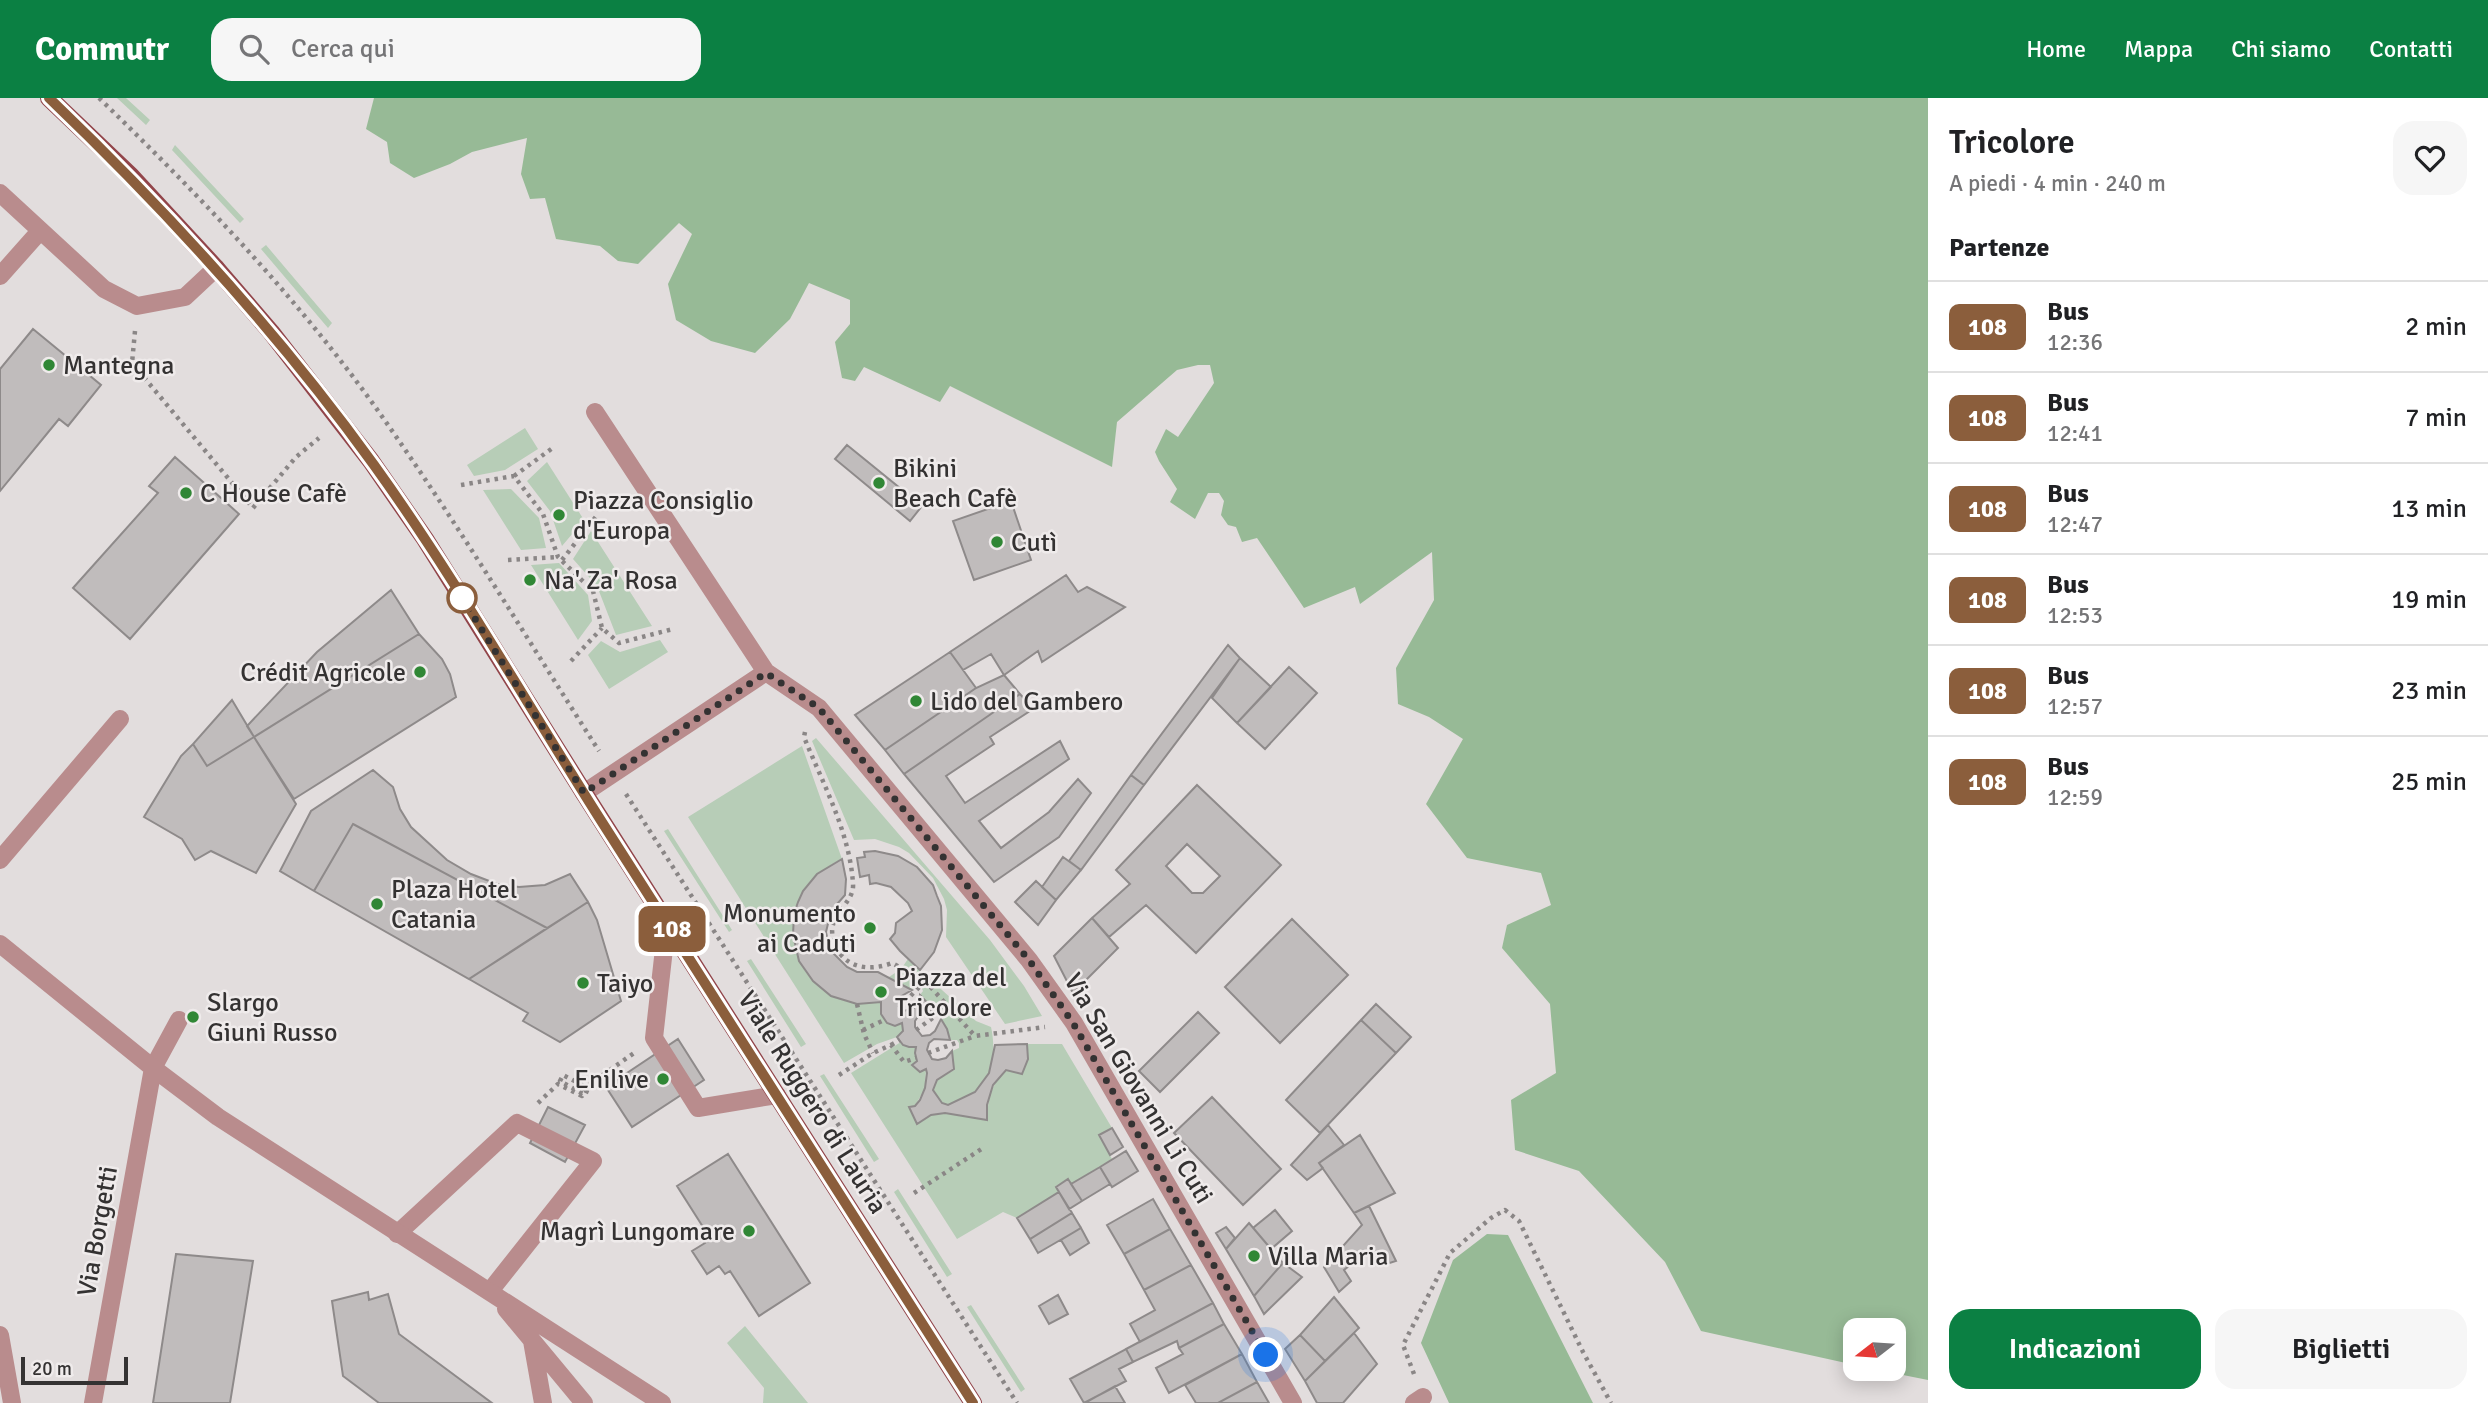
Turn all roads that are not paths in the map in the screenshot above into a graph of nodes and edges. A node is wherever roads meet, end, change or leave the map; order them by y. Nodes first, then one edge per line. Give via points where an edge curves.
1 (49, 98) edge
2 (0, 193) edge
3 (40, 231) junction
4 (216, 268) junction
5 (0, 276) edge
6 (596, 412) dead end
7 (766, 673) junction
8 (120, 719) dead end
9 (584, 793) junction
10 (0, 860) edge
11 (667, 922) junction
12 (0, 944) edge
13 (179, 1020) dead end
14 (153, 1068) junction
15 (777, 1095) junction
16 (397, 1234) junction
17 (490, 1291) junction
18 (0, 1335) edge
19 (531, 1338) junction
20 (12, 1403) edge
21 (93, 1403) edge
22 (543, 1403) edge
23 (584, 1403) edge
24 (662, 1403) edge
25 (973, 1403) edge
26 (1293, 1403) edge

1 - 4 main road, Viale Ruggero di Lauria via 131,176
2 - 3 street
3 - 4 street via 104,289 137,306 185,298
3 - 5 street
4 - 9 main road, Viale Ruggero di Lauria via 340,421 425,539
6 - 7 street
7 - 9 street
7 - 26 street, Via San Giovanni Li Cuti via 819,708 1029,960 1073,1023
8 - 10 street
9 - 11 main road, Viale Ruggero di Lauria
11 - 15 main road, Viale Ruggero di Lauria
11 - 15 street via 654,1038 698,1108
12 - 14 street
13 - 14 street, Via Borgetti
14 - 16 street via 218,1118
14 - 21 street, Via Borgetti
15 - 25 main road, Viale Ruggero di Lauria
16 - 17 street
16 - 17 street via 517,1123 593,1161
17 - 19 street
17 - 24 street
18 - 20 street
19 - 22 street
19 - 23 street

